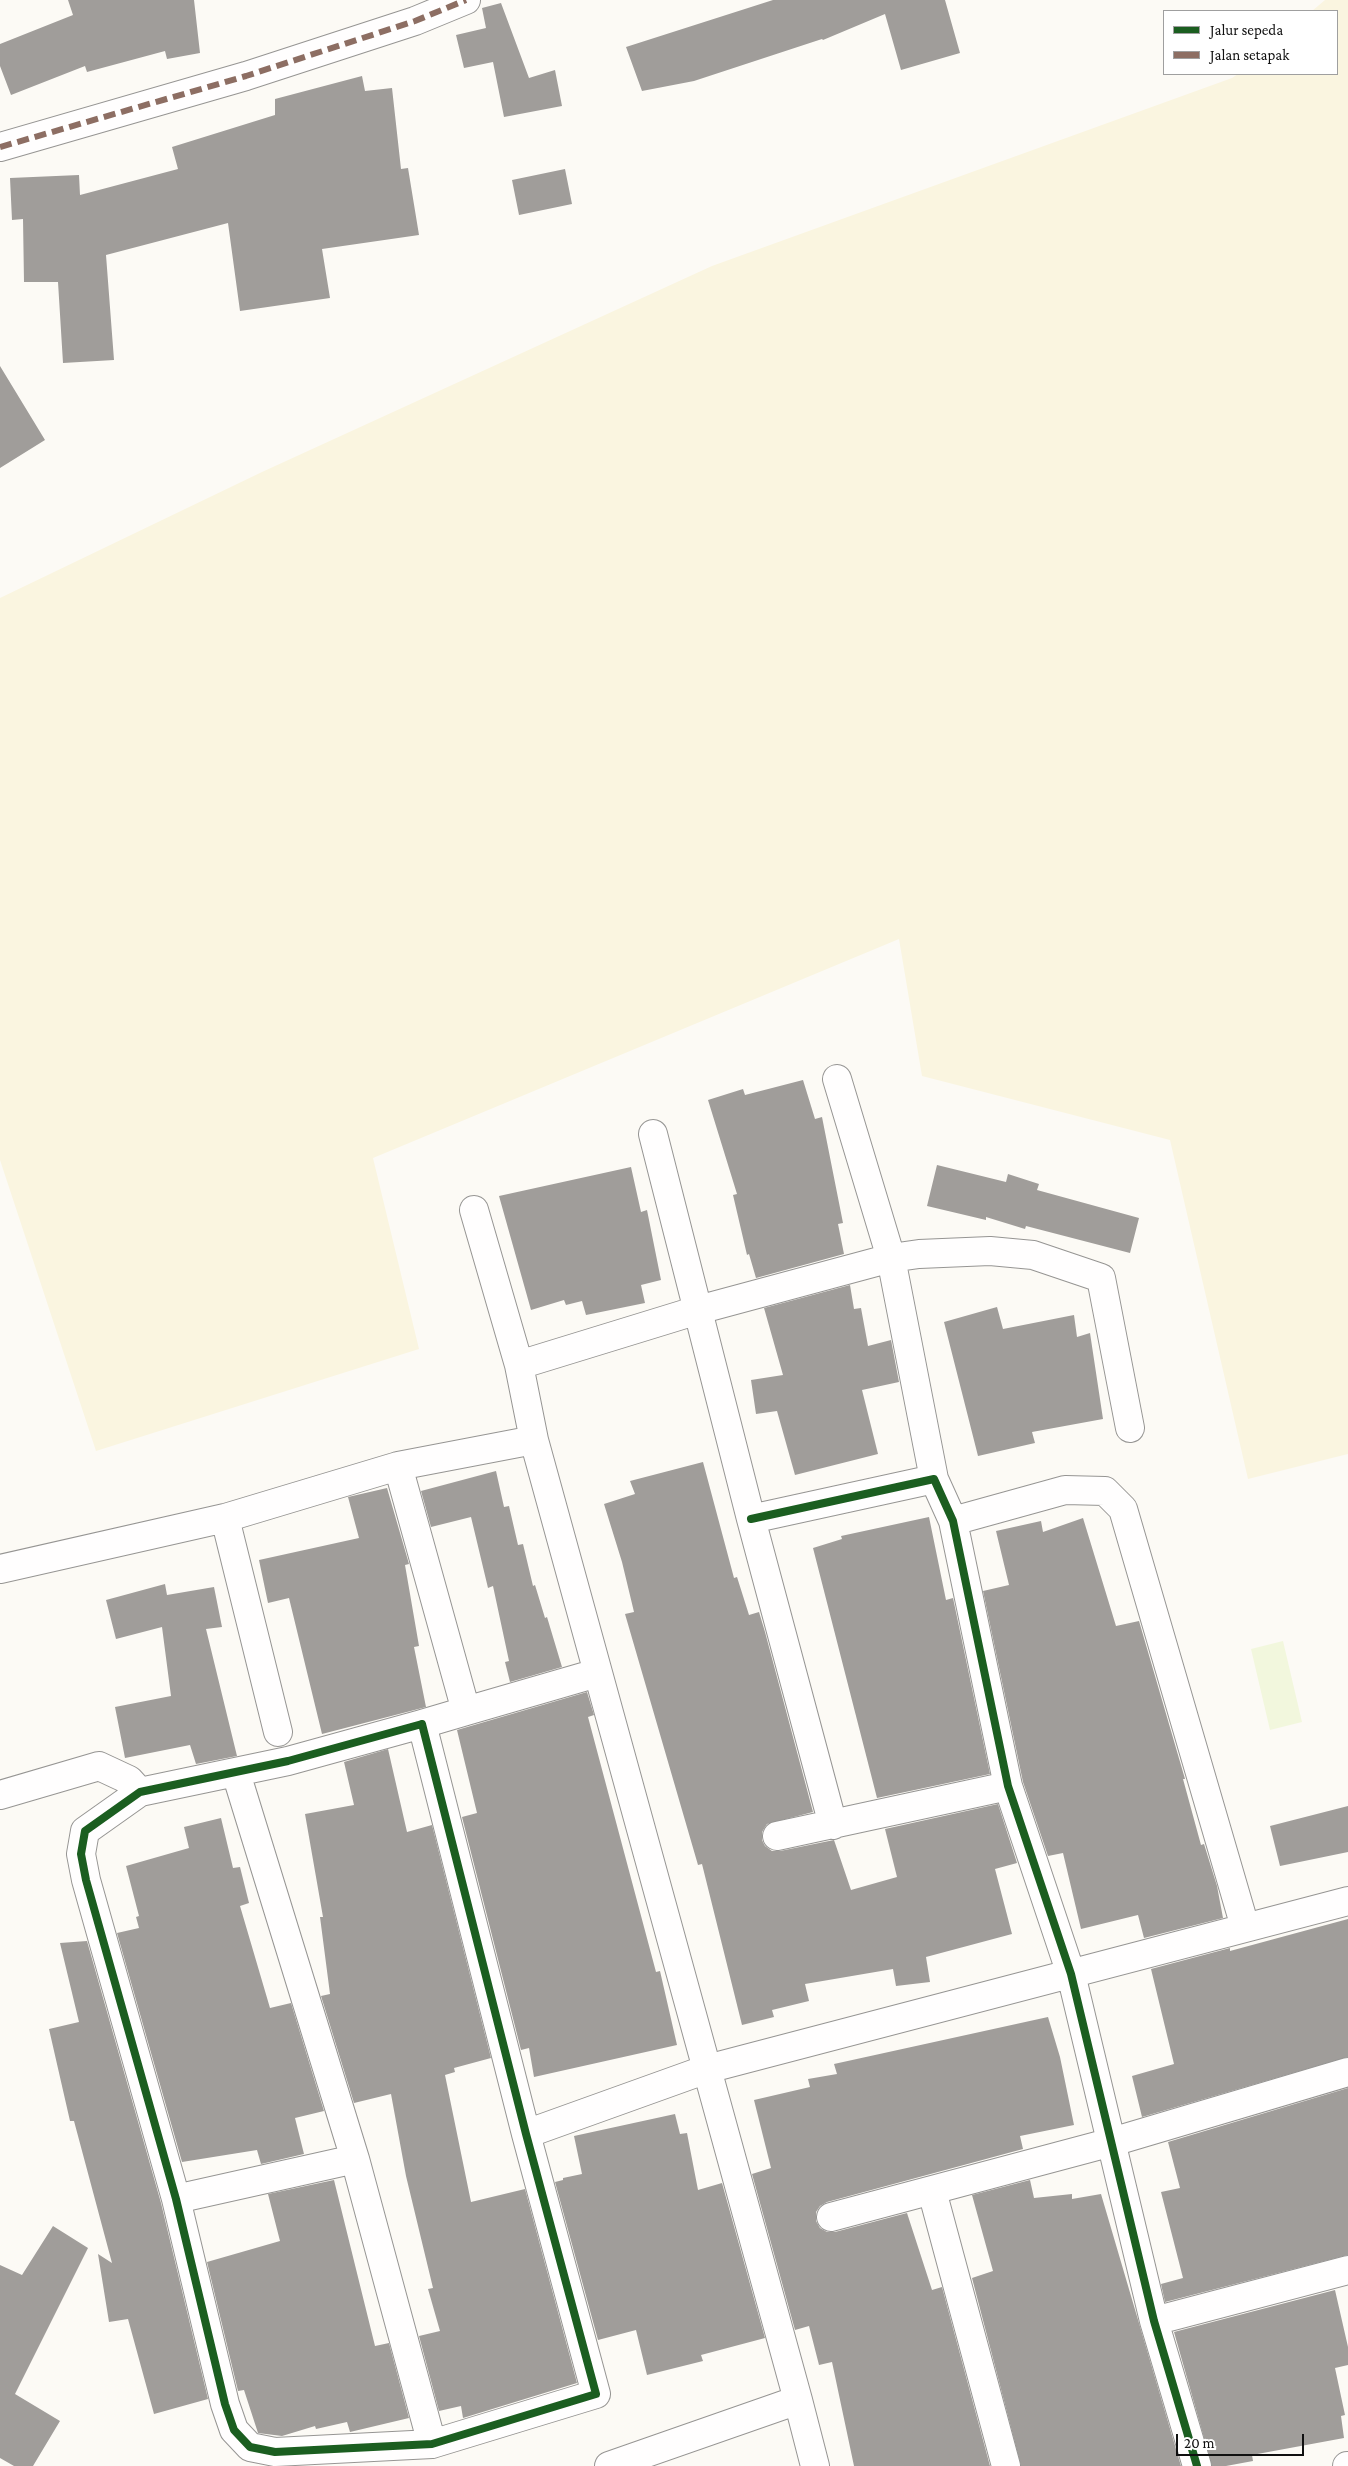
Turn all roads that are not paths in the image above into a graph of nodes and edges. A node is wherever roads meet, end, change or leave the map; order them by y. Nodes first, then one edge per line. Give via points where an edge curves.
1 (466, 0) edge
2 (0, 147) edge
3 (838, 1079) dead end
4 (653, 1134) dead end
5 (474, 1210) dead end
6 (891, 1258) junction
7 (698, 1310) junction
8 (520, 1365) junction
9 (1130, 1428) dead end
10 (534, 1440) junction
11 (398, 1466) junction
12 (934, 1479) junction
13 (225, 1518) junction
14 (751, 1519) junction
15 (953, 1521) junction
16 (0, 1569) edge
17 (597, 1673) junction
18 (466, 1711) junction
19 (422, 1724) junction
20 (278, 1732) dead end
21 (236, 1773) junction
22 (1008, 1786) junction
23 (140, 1792) junction
24 (0, 1795) edge
25 (834, 1825) junction
26 (777, 1836) dead end
27 (1348, 1901) edge
28 (1245, 1927) junction
29 (1071, 1974) junction
30 (707, 2069) junction
31 (1348, 2072) edge
32 (526, 2134) junction
33 (1112, 2142) junction
34 (355, 2159) junction
35 (932, 2192) junction
36 (176, 2199) junction
37 (831, 2217) dead end
38 (1348, 2270) edge
39 (1154, 2320) junction
40 (798, 2400) junction
41 (432, 2444) junction
42 (609, 2466) edge
43 (814, 2466) edge
44 (1006, 2466) edge
45 (1198, 2466) edge

1 - 2 street via 415,21 246,76
3 - 6 street
4 - 7 street
5 - 8 street
6 - 7 street
6 - 9 street via 990,1251 1033,1255 1101,1278
6 - 12 street
7 - 8 street
7 - 14 street
8 - 10 street
10 - 11 street
10 - 17 street
11 - 13 street
11 - 18 street
12 - 14 street
12 - 15 street
13 - 16 street
13 - 20 street
14 - 25 street
15 - 22 street
15 - 28 street via 1065,1490 1106,1491 1123,1509
17 - 18 street
17 - 30 street
18 - 19 street
19 - 21 street
19 - 32 street
21 - 23 street
21 - 34 street
22 - 25 street
22 - 29 street
23 - 24 street via 129,1780 99,1766
23 - 36 street via 85,1831 81,1854 88,1890
25 - 26 street
27 - 28 street
28 - 29 street
29 - 30 street
29 - 33 street
30 - 32 street
30 - 40 street
31 - 33 street
32 - 41 street via 596,2394
33 - 35 street
33 - 39 street
34 - 36 street
34 - 41 street
35 - 37 street
35 - 44 street
36 - 41 street via 225,2404 234,2430 250,2448 275,2452
38 - 39 street
39 - 45 street
40 - 42 street
40 - 43 street

